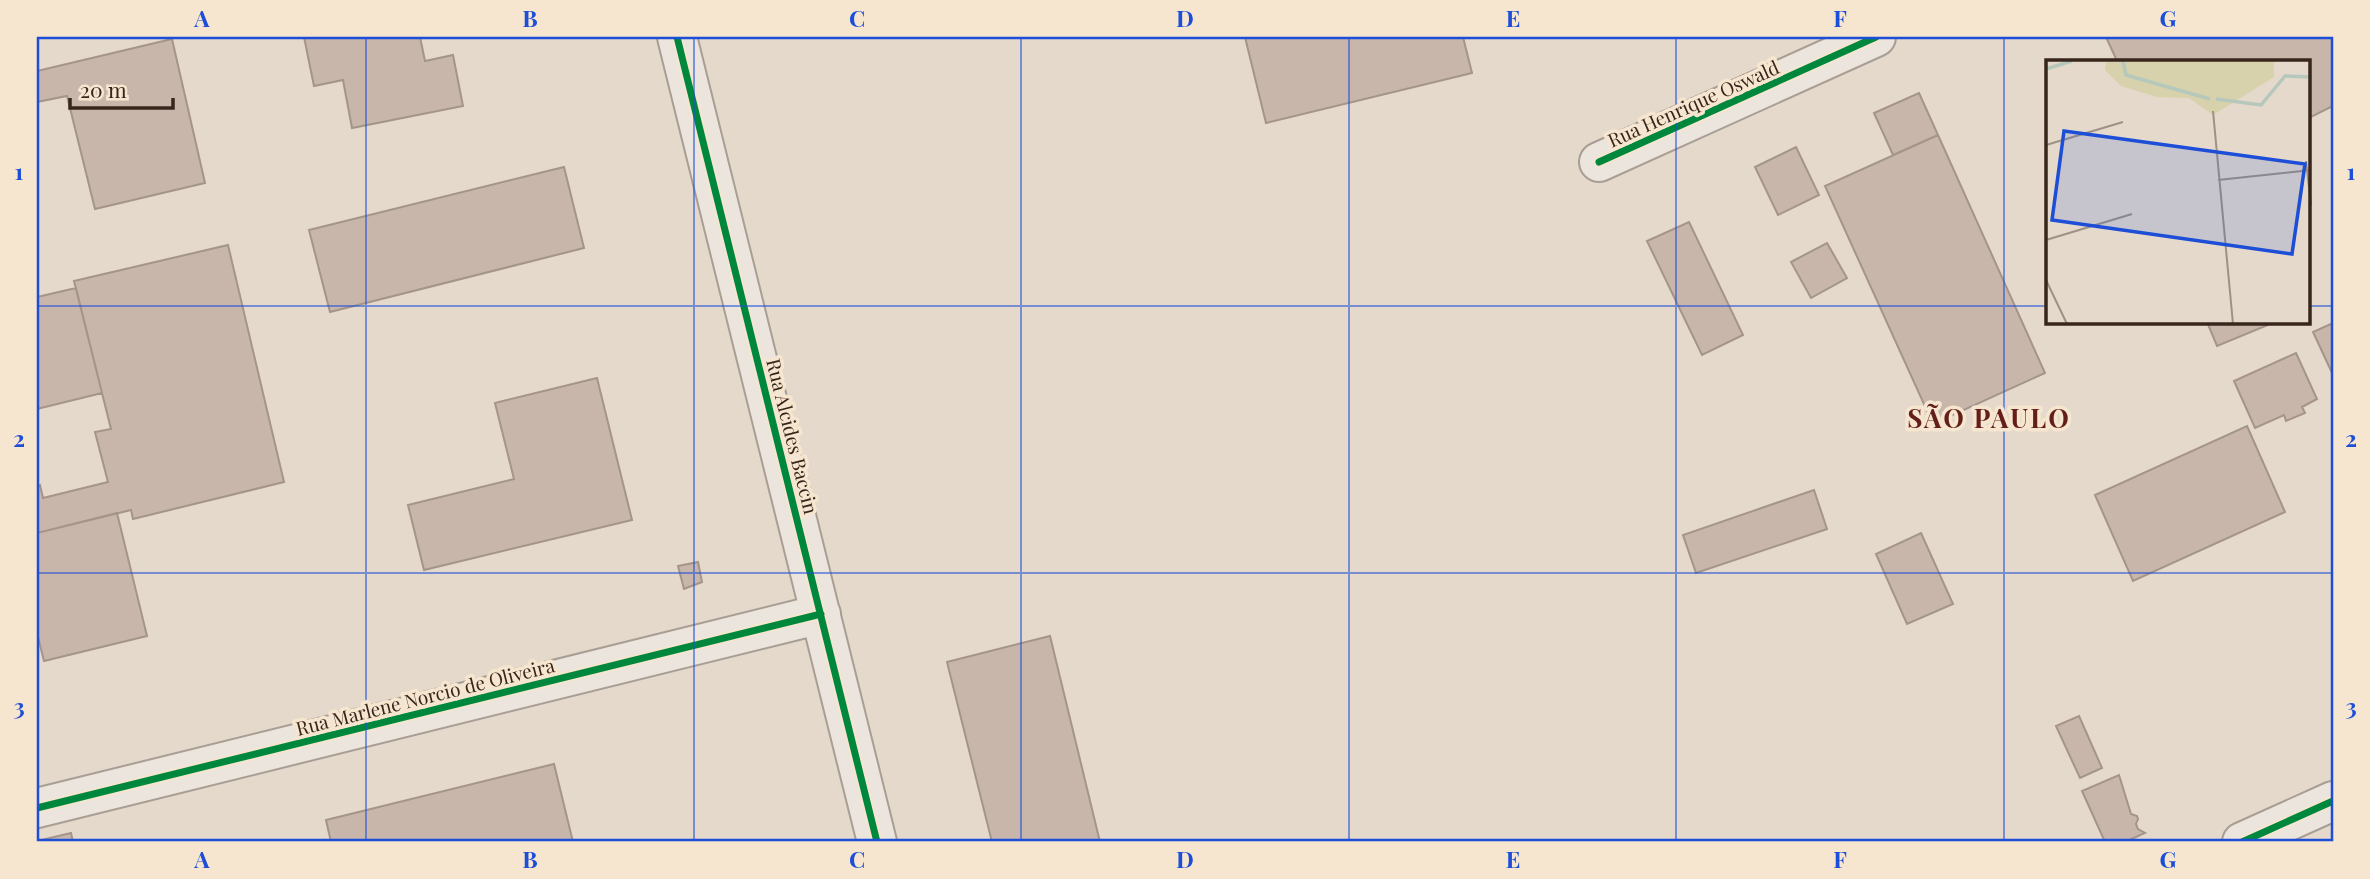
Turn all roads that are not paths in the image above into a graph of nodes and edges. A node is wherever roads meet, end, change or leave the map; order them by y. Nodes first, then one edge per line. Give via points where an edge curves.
1 (677, 37) edge
2 (1876, 37) edge
3 (1599, 163) dead end
4 (821, 614) junction
5 (2333, 801) edge
6 (37, 808) edge
7 (877, 842) edge
8 (2242, 842) edge

1 - 4 street, Rua Alcides Baccin
2 - 3 street, Rua Henrique Oswald
4 - 6 street, Rua Marlene Norcio de Oliveira
4 - 7 street, Rua Alcides Baccin
5 - 8 street

